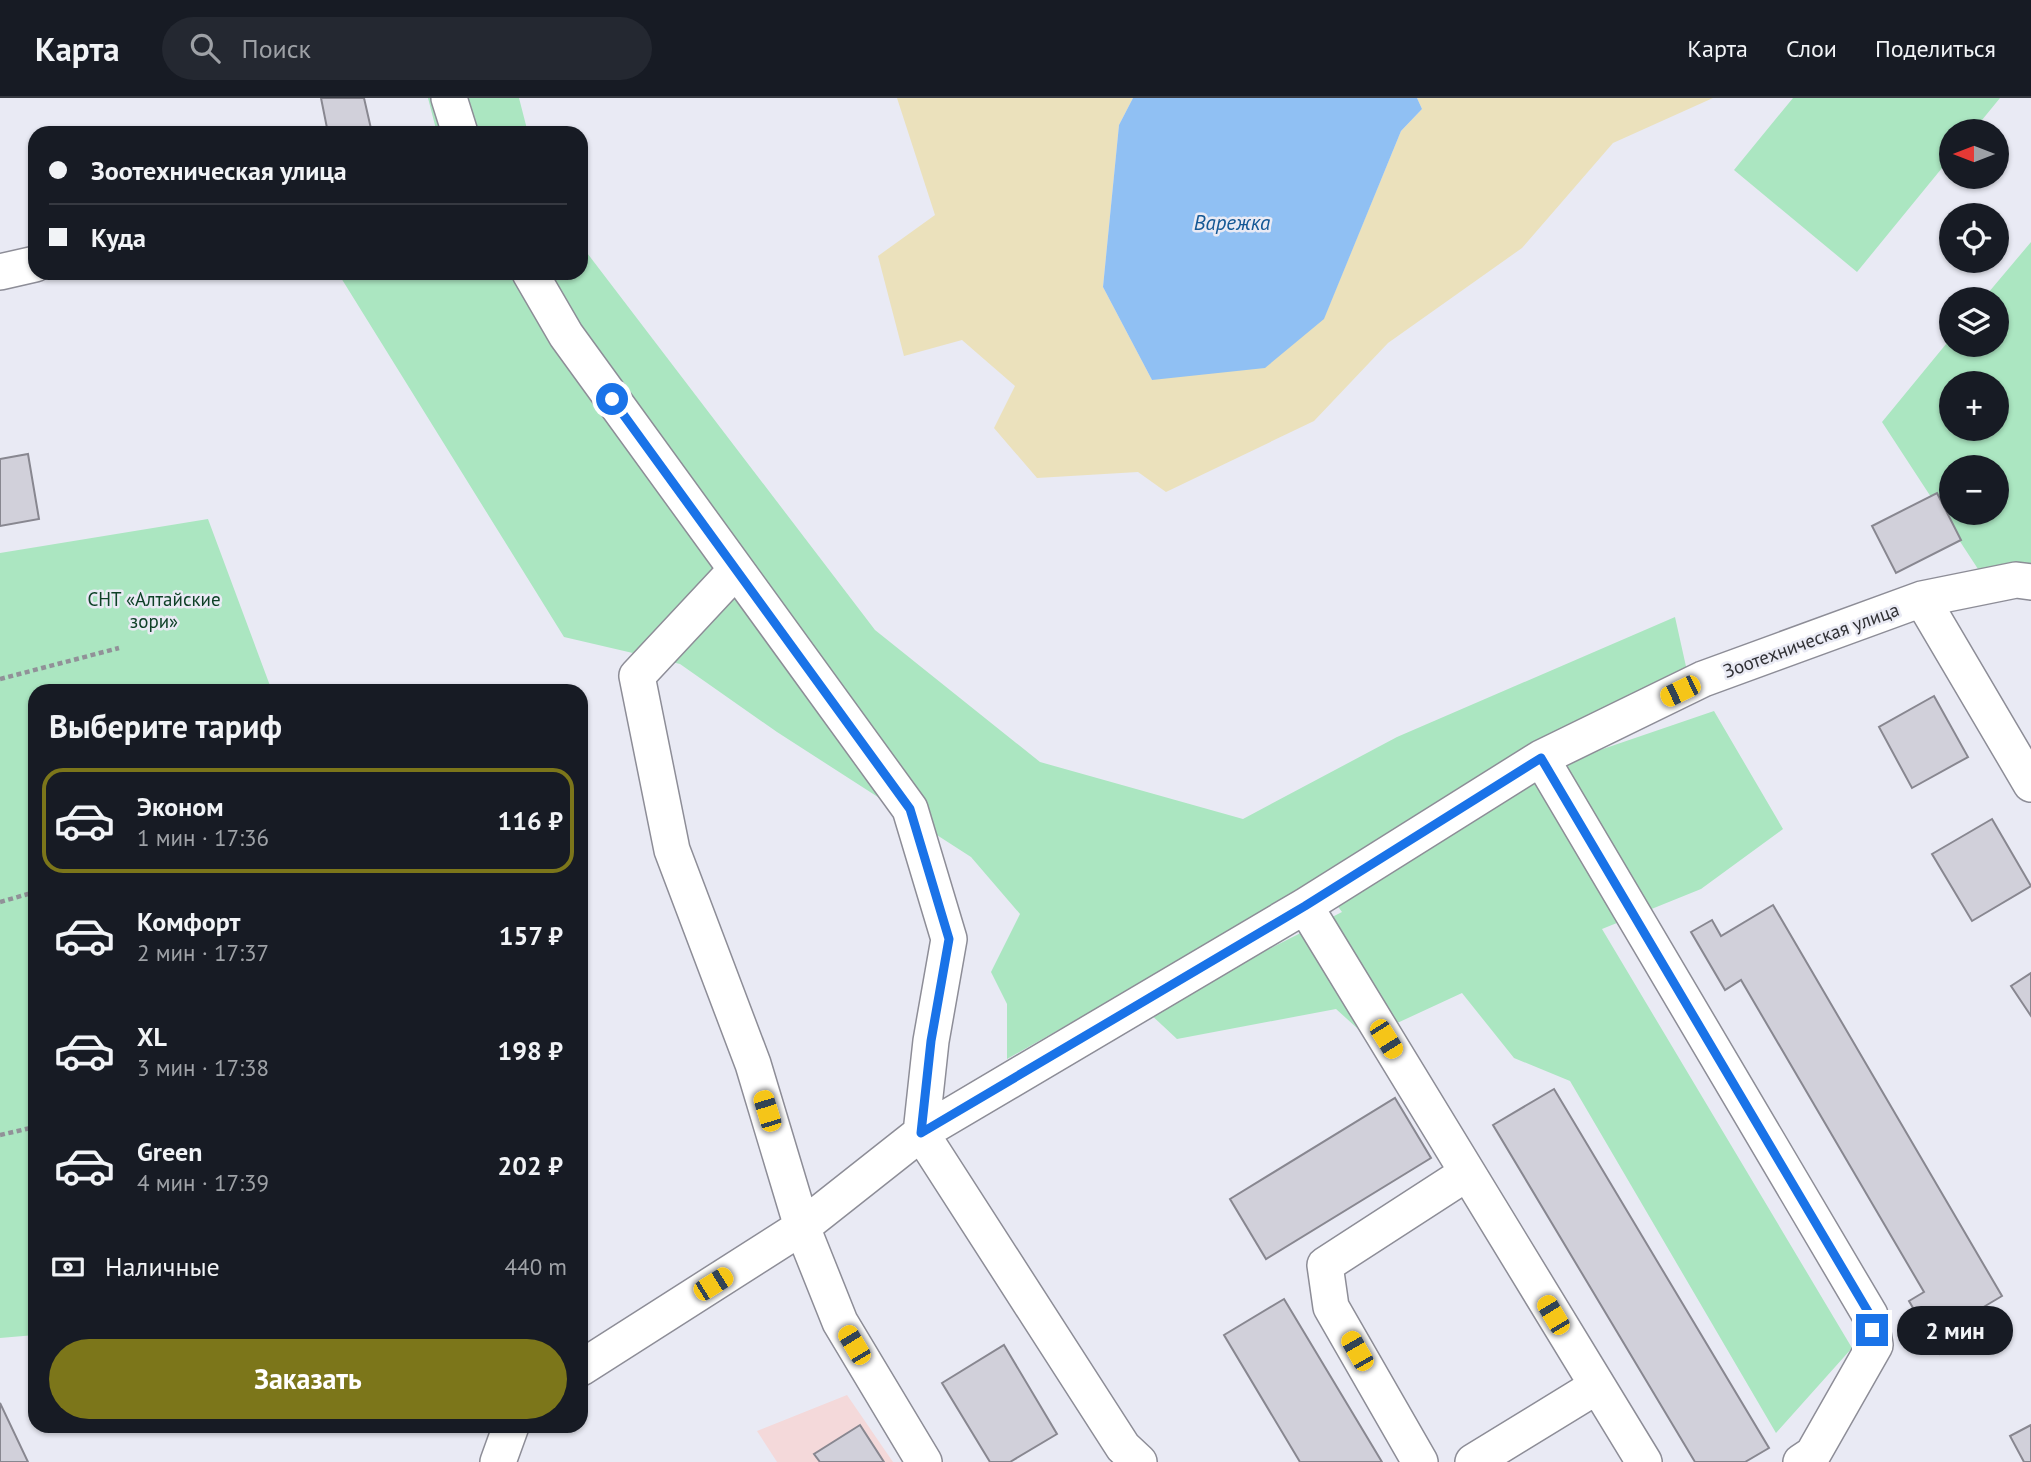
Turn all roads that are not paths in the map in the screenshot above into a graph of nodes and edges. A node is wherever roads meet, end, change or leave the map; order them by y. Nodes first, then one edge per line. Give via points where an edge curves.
1 (449, 98) edge
2 (458, 126) edge
3 (28, 266) edge
4 (0, 272) edge
5 (534, 280) edge
6 (736, 570) junction
7 (2031, 582) edge
8 (1922, 599) junction
9 (1541, 758) junction
10 (2031, 783) edge
11 (1305, 906) junction
12 (921, 1133) junction
13 (1467, 1173) junction
14 (802, 1227) junction
15 (588, 1364) edge
16 (1597, 1386) junction
17 (508, 1433) edge
18 (498, 1462) edge
19 (924, 1462) edge
20 (1139, 1462) edge
21 (1420, 1462) edge
22 (1473, 1462) edge
23 (1644, 1462) edge
24 (1801, 1462) edge

1 - 2 street
3 - 4 street
5 - 6 street via 566,335
6 - 12 street via 910,809 949,939
6 - 14 street via 637,676 672,850 753,1064
7 - 8 street, Зоотехническая улица via 2016,580
8 - 9 street, Зоотехническая улица via 1703,680
8 - 10 street, Зоотехническая улица
9 - 11 street, Зоотехническая улица
9 - 24 street via 1870,1315 1875,1345 1813,1454
11 - 12 street, Зоотехническая улица
11 - 13 street
12 - 14 street, Зоотехническая улица
12 - 20 street via 1124,1447
13 - 16 street
13 - 21 street via 1325,1265 1331,1307
14 - 15 street, Зоотехническая улица
14 - 19 street via 840,1322
16 - 22 street
16 - 23 street
17 - 18 street

